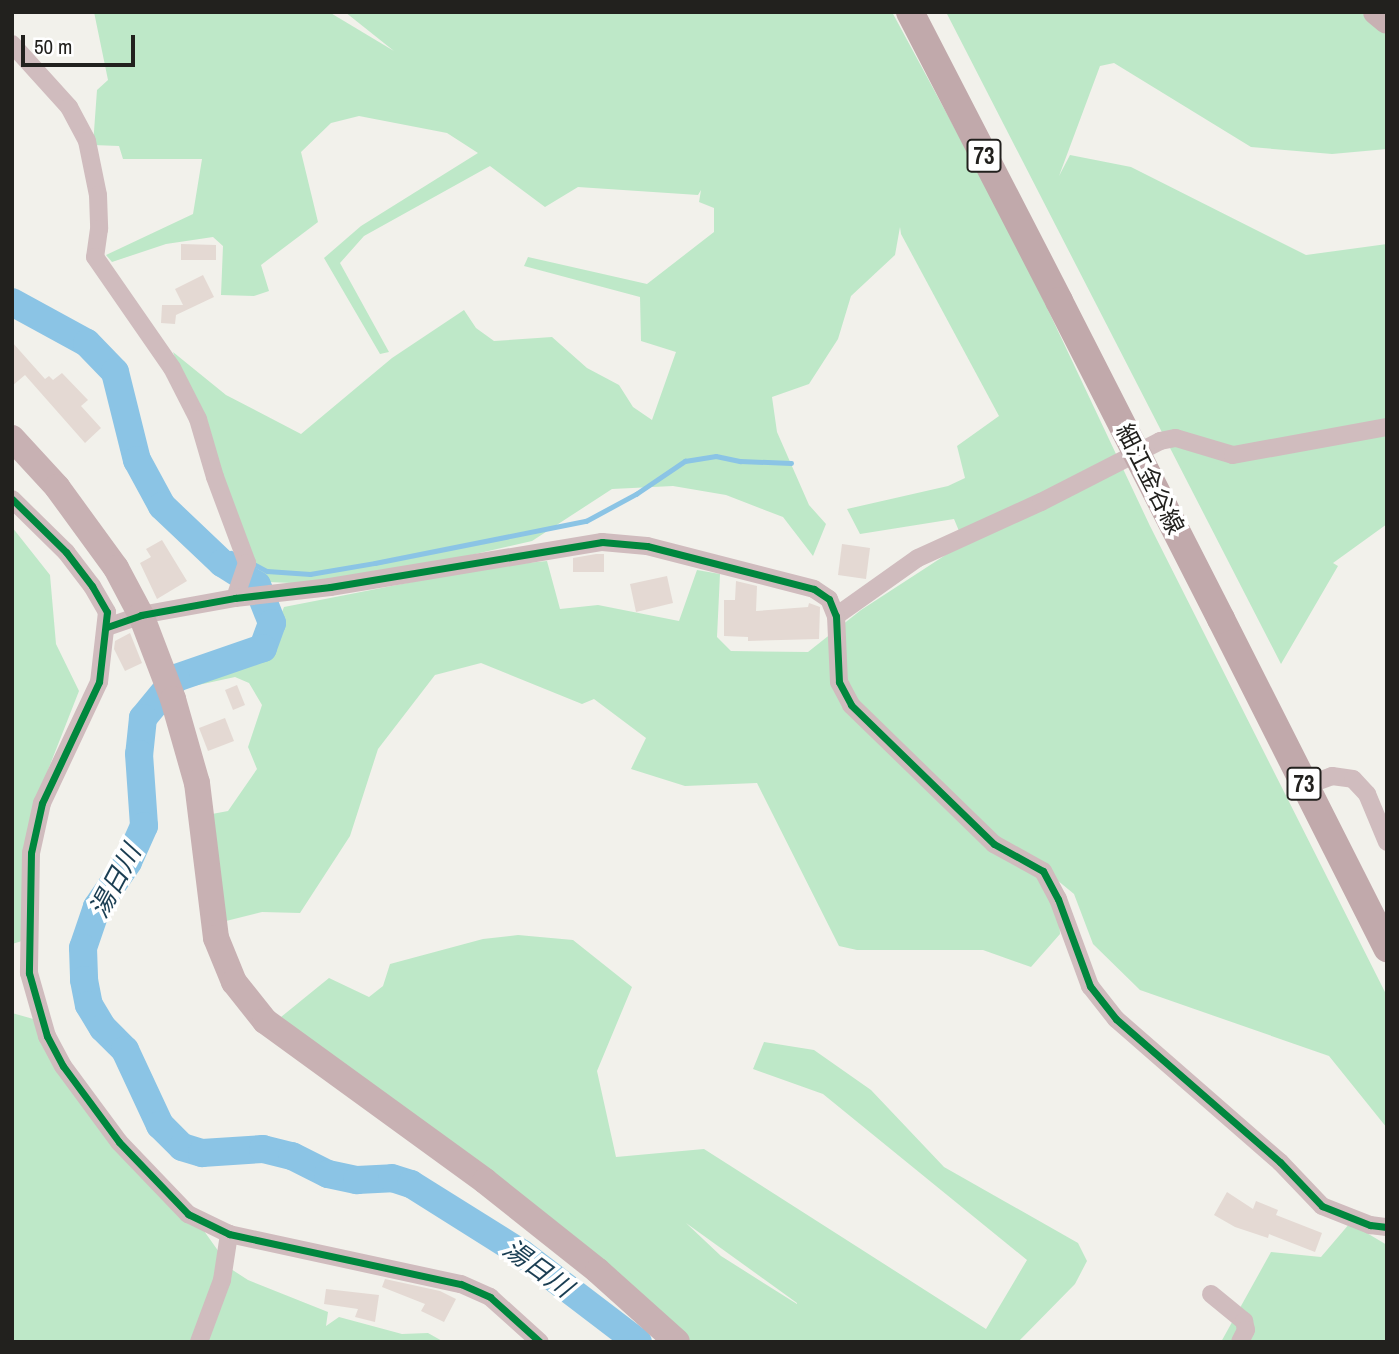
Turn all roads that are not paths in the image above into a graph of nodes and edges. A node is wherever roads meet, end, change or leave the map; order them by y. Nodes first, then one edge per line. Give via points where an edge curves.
1 (909, 12) edge
2 (1376, 12) edge
3 (1387, 21) edge
4 (12, 44) edge
5 (1387, 427) edge
6 (12, 438) edge
7 (12, 499) edge
8 (235, 598) junction
9 (141, 615) junction
10 (836, 616) junction
11 (107, 627) junction
12 (1305, 786) junction
13 (1387, 842) edge
14 (1387, 948) edge
15 (1387, 1227) edge
16 (229, 1234) junction
17 (1210, 1294) dead end
18 (199, 1342) edge
19 (540, 1342) edge
20 (677, 1342) edge
21 (1240, 1342) edge

1 - 12 main road, 細江金谷線 / 73, bridge
2 - 3 street
4 - 8 street via 69,107 87,141 98,195 95,257 172,368 198,419 247,564
5 - 10 street via 1233,455 1177,438 1160,441 918,558
6 - 9 street via 57,487 116,568
7 - 11 street via 66,552 92,586 107,612
8 - 9 street
8 - 10 street via 602,542 647,546 793,581 829,599
9 - 11 street
9 - 20 street via 173,699 197,783 216,939 234,982 265,1021 495,1189 598,1271
10 - 15 street via 839,682 851,705 994,844 1043,871 1090,986 1116,1019 1280,1162 1322,1206
11 - 16 street via 99,682 42,803 31,853 29,973 47,1036 63,1066 119,1142 188,1214
12 - 13 street via 1332,776 1353,779 1367,794
12 - 14 main road, 細江金谷線 / 73
16 - 18 street via 222,1280
16 - 19 street via 461,1284 490,1297
17 - 21 street via 1244,1321 1246,1330

